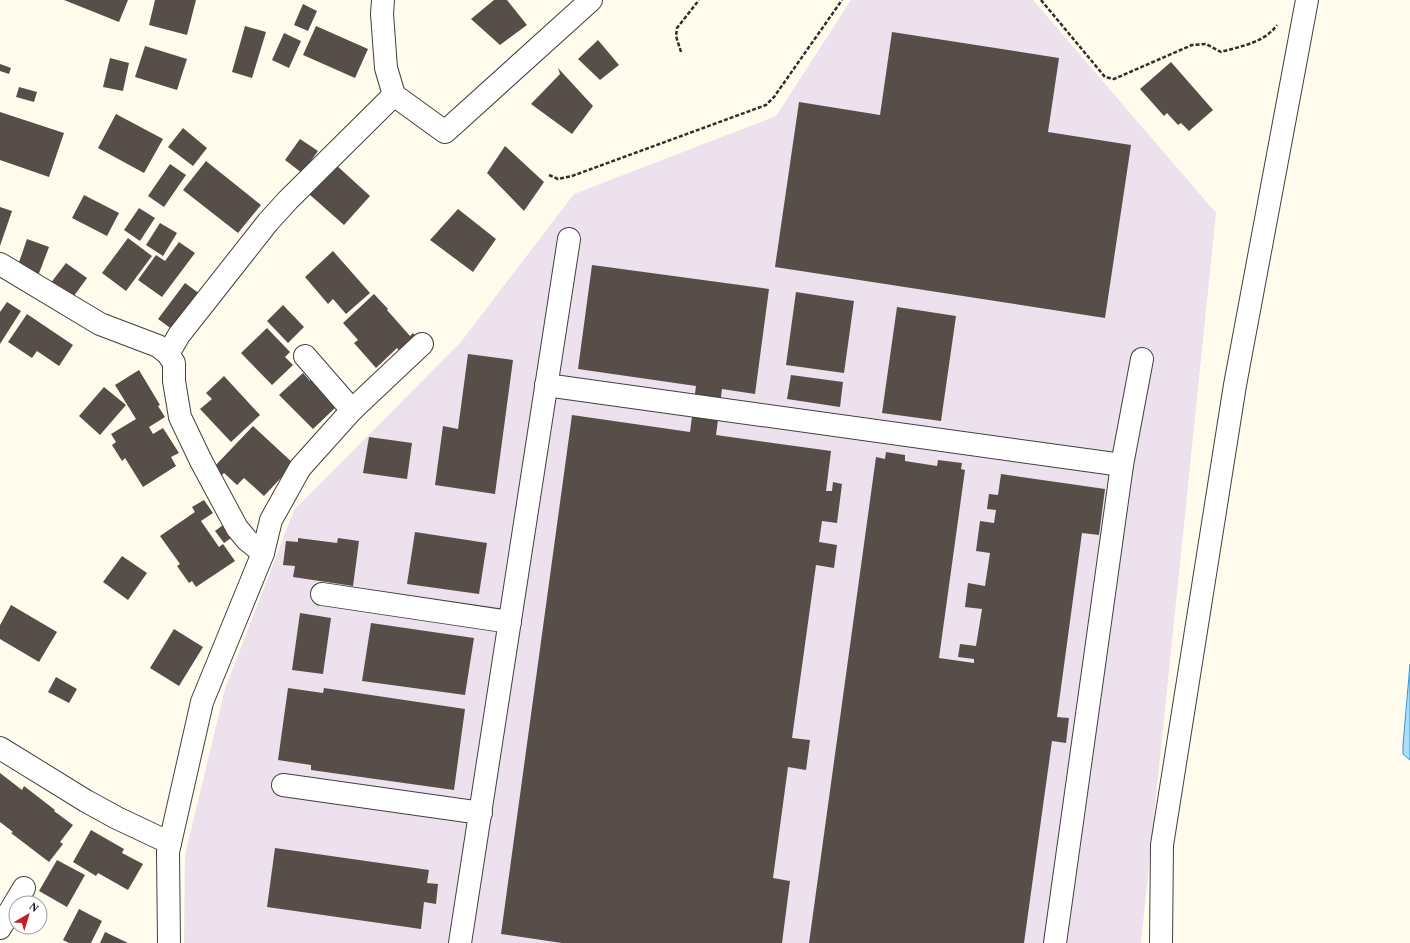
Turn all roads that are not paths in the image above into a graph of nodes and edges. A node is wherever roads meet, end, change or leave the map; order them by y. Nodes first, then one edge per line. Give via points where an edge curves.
1 (383, 0) edge
2 (591, 0) edge
3 (1307, 0) edge
4 (394, 95) junction
5 (569, 239) dead end
6 (0, 264) edge
7 (422, 344) dead end
8 (168, 354) junction
9 (305, 356) dead end
10 (1142, 359) dead end
11 (546, 385) junction
12 (352, 410) junction
13 (1122, 465) junction
14 (263, 553) junction
15 (322, 594) dead end
16 (510, 622) junction
17 (0, 748) edge
18 (283, 785) dead end
19 (480, 813) junction
20 (170, 843) junction
21 (24, 888) dead end
22 (0, 928) edge
23 (169, 943) edge
24 (460, 943) edge
25 (1055, 943) edge
26 (1161, 943) edge

1 - 4 street via 386,68
2 - 4 street via 445,132
3 - 26 street via 1235,385 1164,838
4 - 8 street via 268,222 179,335
5 - 11 street
6 - 8 street via 100,324 158,346
7 - 12 street
8 - 14 street via 174,363 180,417 201,461 238,528 247,540
9 - 12 street
10 - 13 street
11 - 13 street
11 - 16 street
12 - 14 street via 300,468 271,520
13 - 25 street
14 - 20 street via 202,702
15 - 16 street
16 - 19 street
17 - 20 street via 86,801
18 - 19 street
19 - 24 street
20 - 23 street
21 - 22 street

